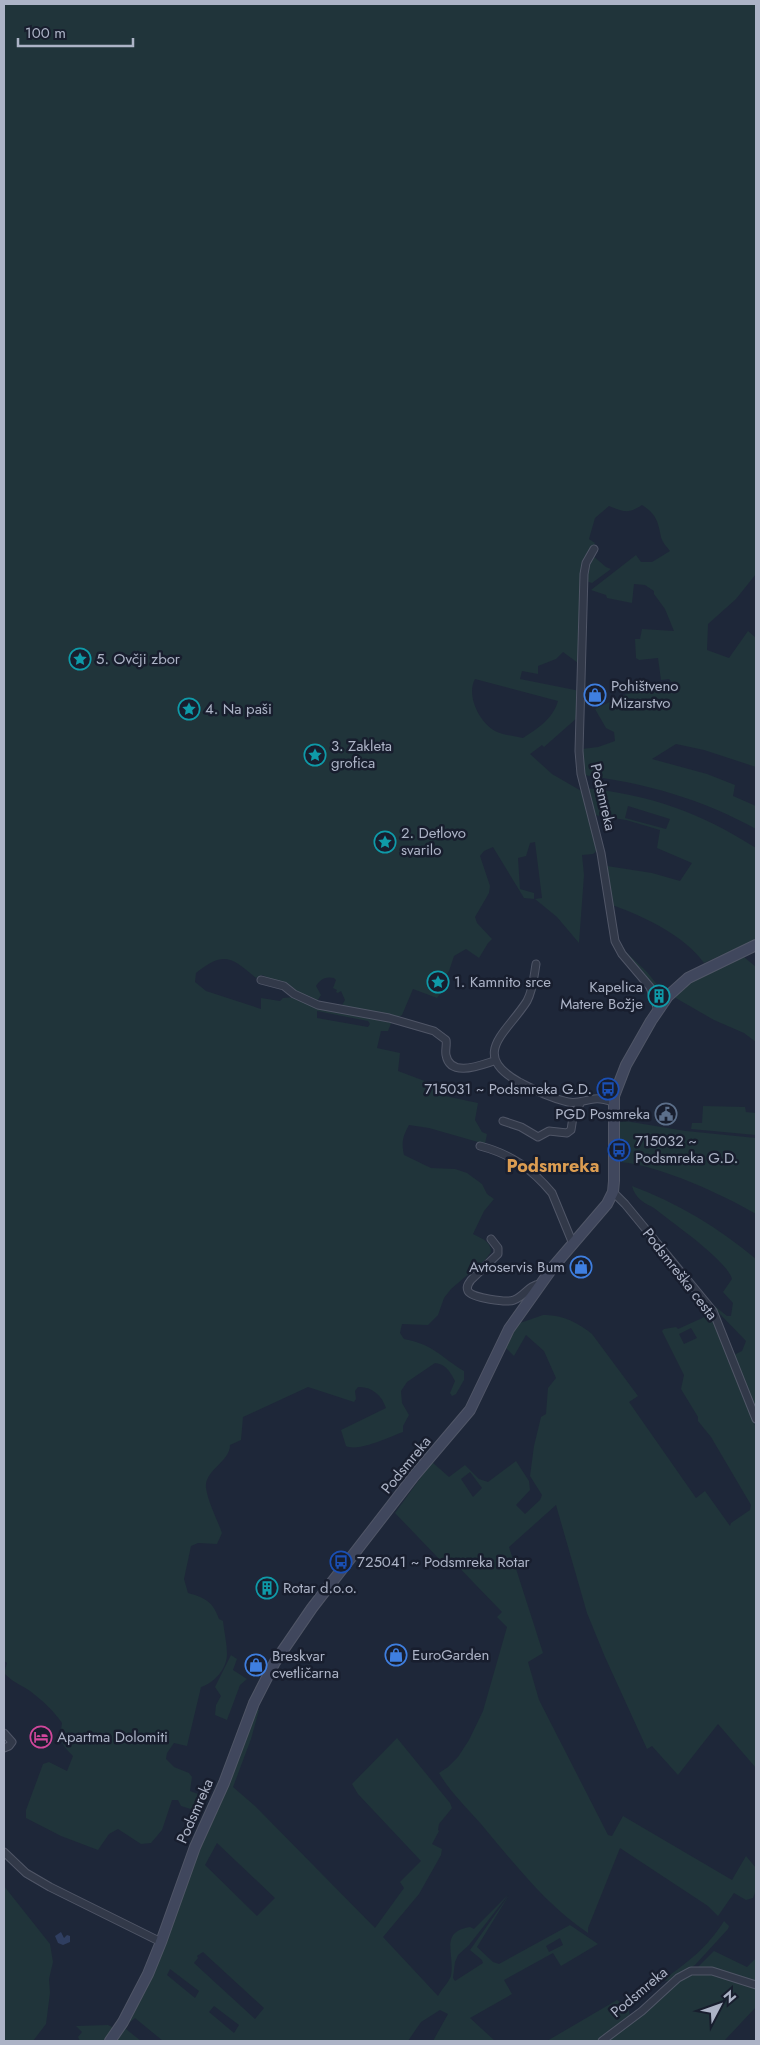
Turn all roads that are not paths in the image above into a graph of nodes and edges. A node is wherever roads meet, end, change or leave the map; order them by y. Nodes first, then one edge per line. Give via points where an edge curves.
1 (594, 549) dead end
2 (756, 945) edge
3 (536, 964) dead end
4 (261, 980) dead end
5 (658, 1010) junction
6 (494, 1061) junction
7 (581, 1102) junction
8 (613, 1102) junction
9 (503, 1121) dead end
10 (480, 1146) dead end
11 (613, 1192) junction
12 (491, 1238) dead end
13 (573, 1244) junction
14 (540, 1284) junction
15 (756, 1419) edge
16 (4, 1733) edge
17 (4, 1748) edge
18 (4, 1852) edge
19 (161, 1942) junction
20 (756, 1985) edge
21 (110, 2041) edge
22 (602, 2041) edge

1 - 5 street, Podsmreka via 584,574 581,774 601,853 615,941 650,988
2 - 5 street via 688,978
3 - 6 street via 528,1000 496,1043
4 - 6 street via 284,986 318,1005 389,1018 434,1031 446,1040 446,1054 454,1067 475,1067
5 - 8 street via 626,1065
6 - 7 street via 510,1077 536,1091 571,1103
7 - 8 street via 594,1099
7 - 9 street via 567,1133 549,1130 538,1136
8 - 11 street
10 - 13 street via 512,1158 552,1193
11 - 13 street, Podsmreka via 607,1204
11 - 15 street, Podsmreška cesta via 713,1310
12 - 14 street via 498,1254 467,1285 471,1294 509,1302 534,1284
13 - 14 street, Podsmreka
14 - 19 street, Podsmreka via 509,1329 470,1410 312,1608 269,1673 194,1847
16 - 17 street via 12,1742
18 - 19 street via 26,1873 50,1887
19 - 21 street, Podsmreka via 135,2000
20 - 22 street, Podsmreka via 712,1971 691,1971 669,1985

